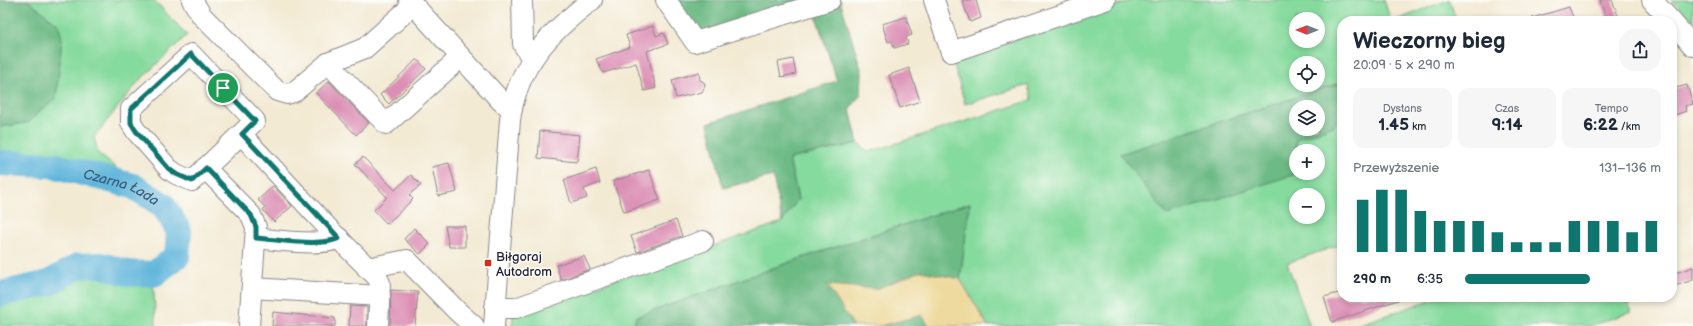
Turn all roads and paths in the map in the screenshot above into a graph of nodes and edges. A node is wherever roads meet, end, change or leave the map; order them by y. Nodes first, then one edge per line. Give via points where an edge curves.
1 (192, 0) edge
2 (522, 0) edge
3 (592, 0) edge
4 (666, 0) edge
5 (830, 0) edge
6 (934, 0) edge
7 (1105, 0) edge
8 (1652, 0) edge
9 (411, 2) edge
10 (1666, 16) edge
11 (1677, 29) edge
12 (1693, 46) edge
13 (461, 57) junction
14 (532, 59) junction
15 (328, 63) junction
16 (512, 109) junction
17 (242, 134) junction
18 (206, 168) junction
19 (256, 238) junction
20 (339, 238) junction
21 (703, 241) dead end
22 (367, 268) junction
23 (252, 288) junction
24 (380, 296) junction
25 (494, 317) edge
26 (250, 326) edge
27 (378, 326) edge
28 (474, 326) edge

1 - 15 street via 202,16 278,91 287,94 294,92
2 - 14 street via 523,44
3 - 14 street via 559,26
4 - 5 street via 695,42
6 - 7 street via 951,52
8 - 10 street
9 - 13 street
9 - 15 street via 365,48
11 - 12 street
13 - 15 street via 386,124
13 - 16 street
14 - 16 street via 520,80
16 - 25 street
17 - 18 street
17 - 18 street via 255,121 191,54 131,109 131,123 136,131 169,169 192,181
17 - 20 street
18 - 19 street via 251,215 256,227
19 - 20 street via 320,242
19 - 23 street
20 - 22 street
21 - 25 street
22 - 24 street via 380,283
22 - 28 street via 407,260
23 - 24 street
23 - 26 street
24 - 27 street

